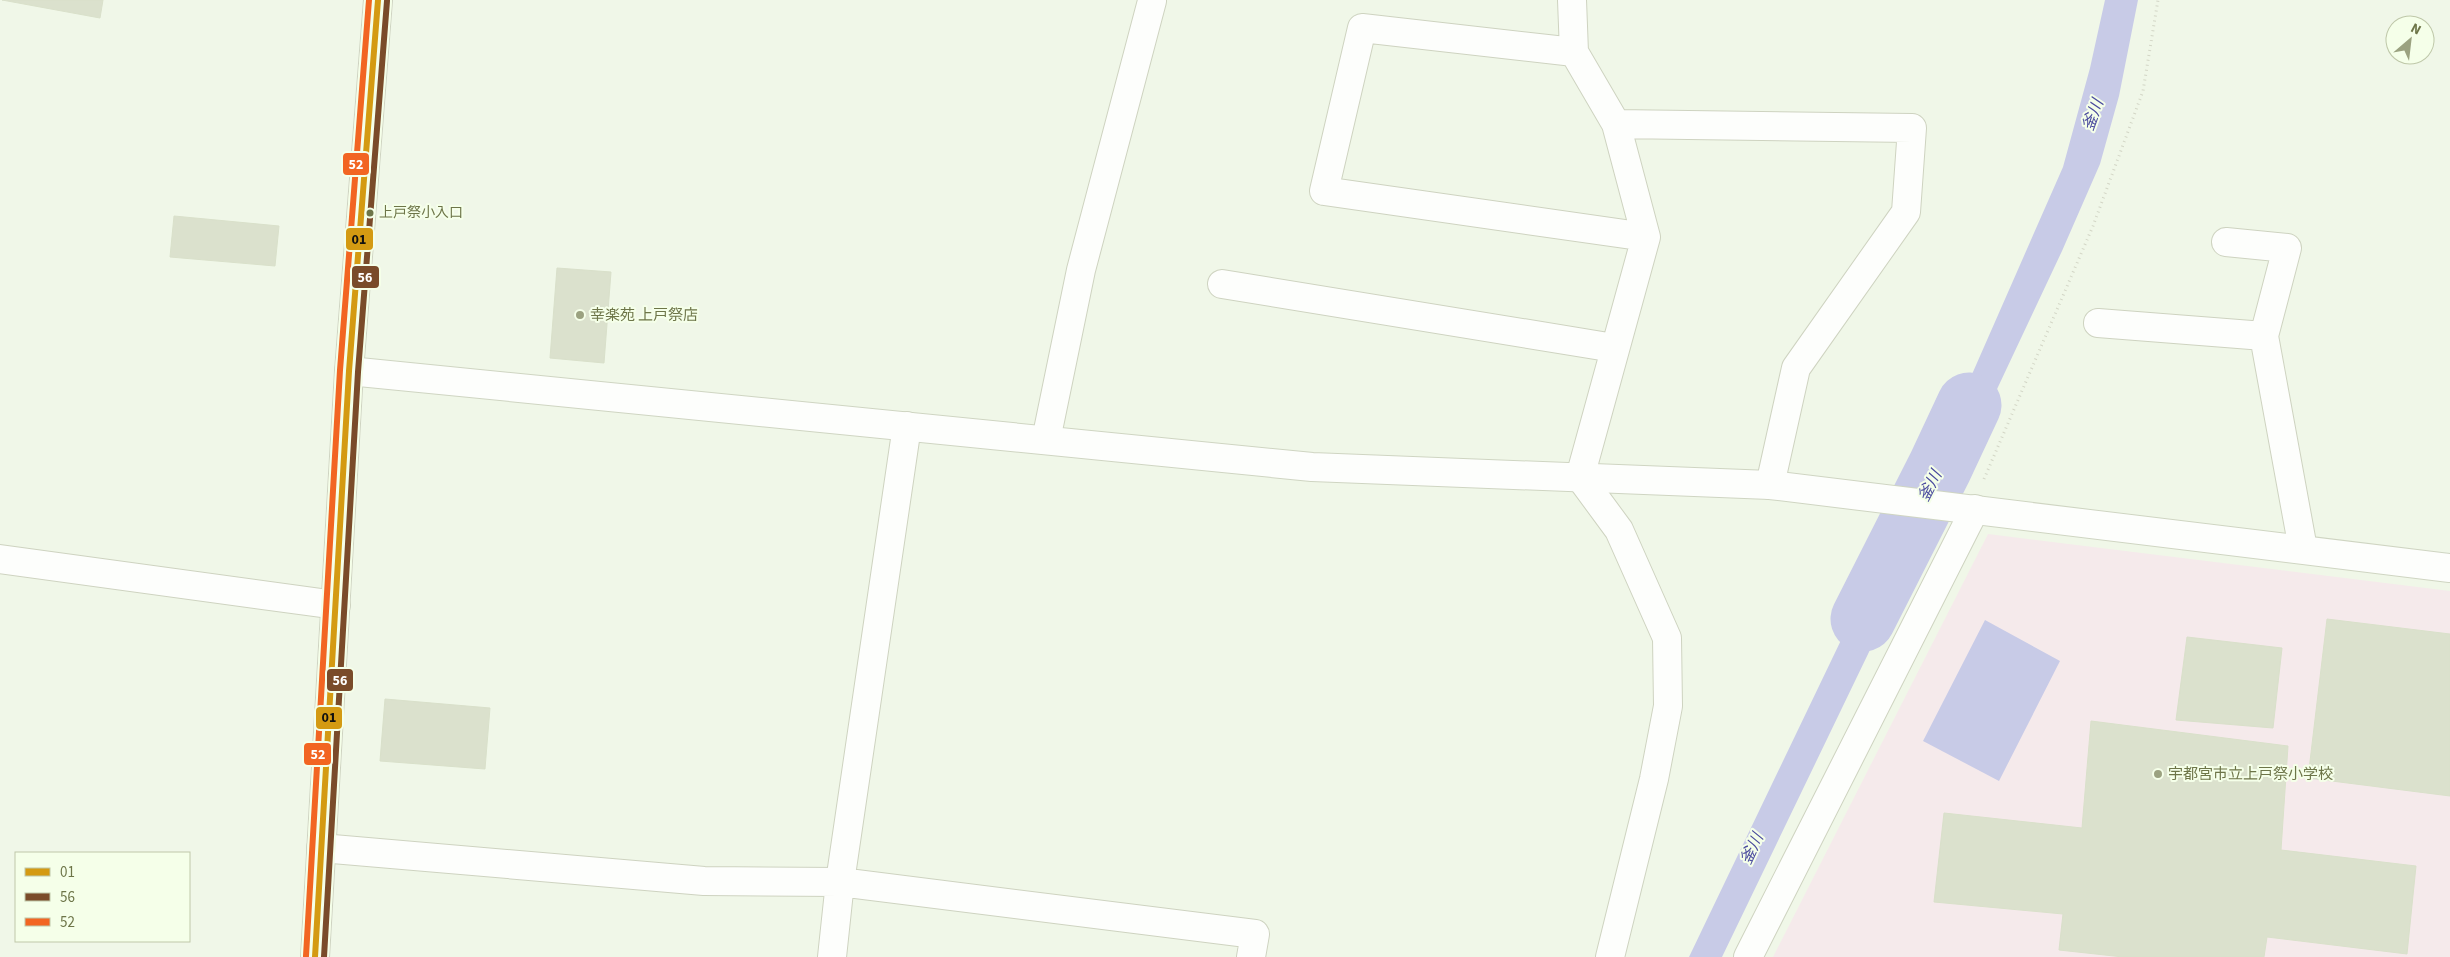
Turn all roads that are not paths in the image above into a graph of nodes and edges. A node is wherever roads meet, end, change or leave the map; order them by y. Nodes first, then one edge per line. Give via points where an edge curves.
1 (378, 0) edge
2 (1152, 0) edge
3 (1572, 0) edge
4 (1574, 52) junction
5 (1616, 124) junction
6 (1646, 237) junction
7 (2226, 242) dead end
8 (1222, 284) dead end
9 (2098, 323) dead end
10 (2264, 336) junction
11 (1614, 348) junction
12 (349, 371) junction
13 (907, 426) junction
14 (1046, 440) junction
15 (1580, 477) junction
16 (1770, 485) junction
17 (1975, 509) junction
18 (2302, 550) junction
19 (0, 559) edge
20 (2450, 568) edge
21 (336, 605) junction
22 (321, 848) junction
23 (840, 882) junction
24 (315, 957) edge
25 (832, 957) edge
26 (1251, 957) edge
27 (1610, 957) edge
28 (1748, 957) edge

1 - 12 highway
2 - 14 street via 1081,270
3 - 4 street
4 - 5 street
4 - 6 street via 1362,28 1324,190
5 - 6 street
5 - 16 street via 1912,128 1906,212 1796,368
6 - 11 street
7 - 10 street via 2287,248
8 - 11 street
9 - 10 street
10 - 18 street
11 - 15 street
12 - 13 street
12 - 21 highway
13 - 14 street
13 - 23 street
14 - 15 street via 1312,467
15 - 16 street
15 - 27 street via 1619,530 1667,638 1668,706 1654,778
16 - 17 street
17 - 18 street
17 - 28 street
18 - 20 street
19 - 21 street
21 - 22 highway
22 - 23 street via 704,881
22 - 24 highway
23 - 25 street
23 - 26 street via 1255,934

